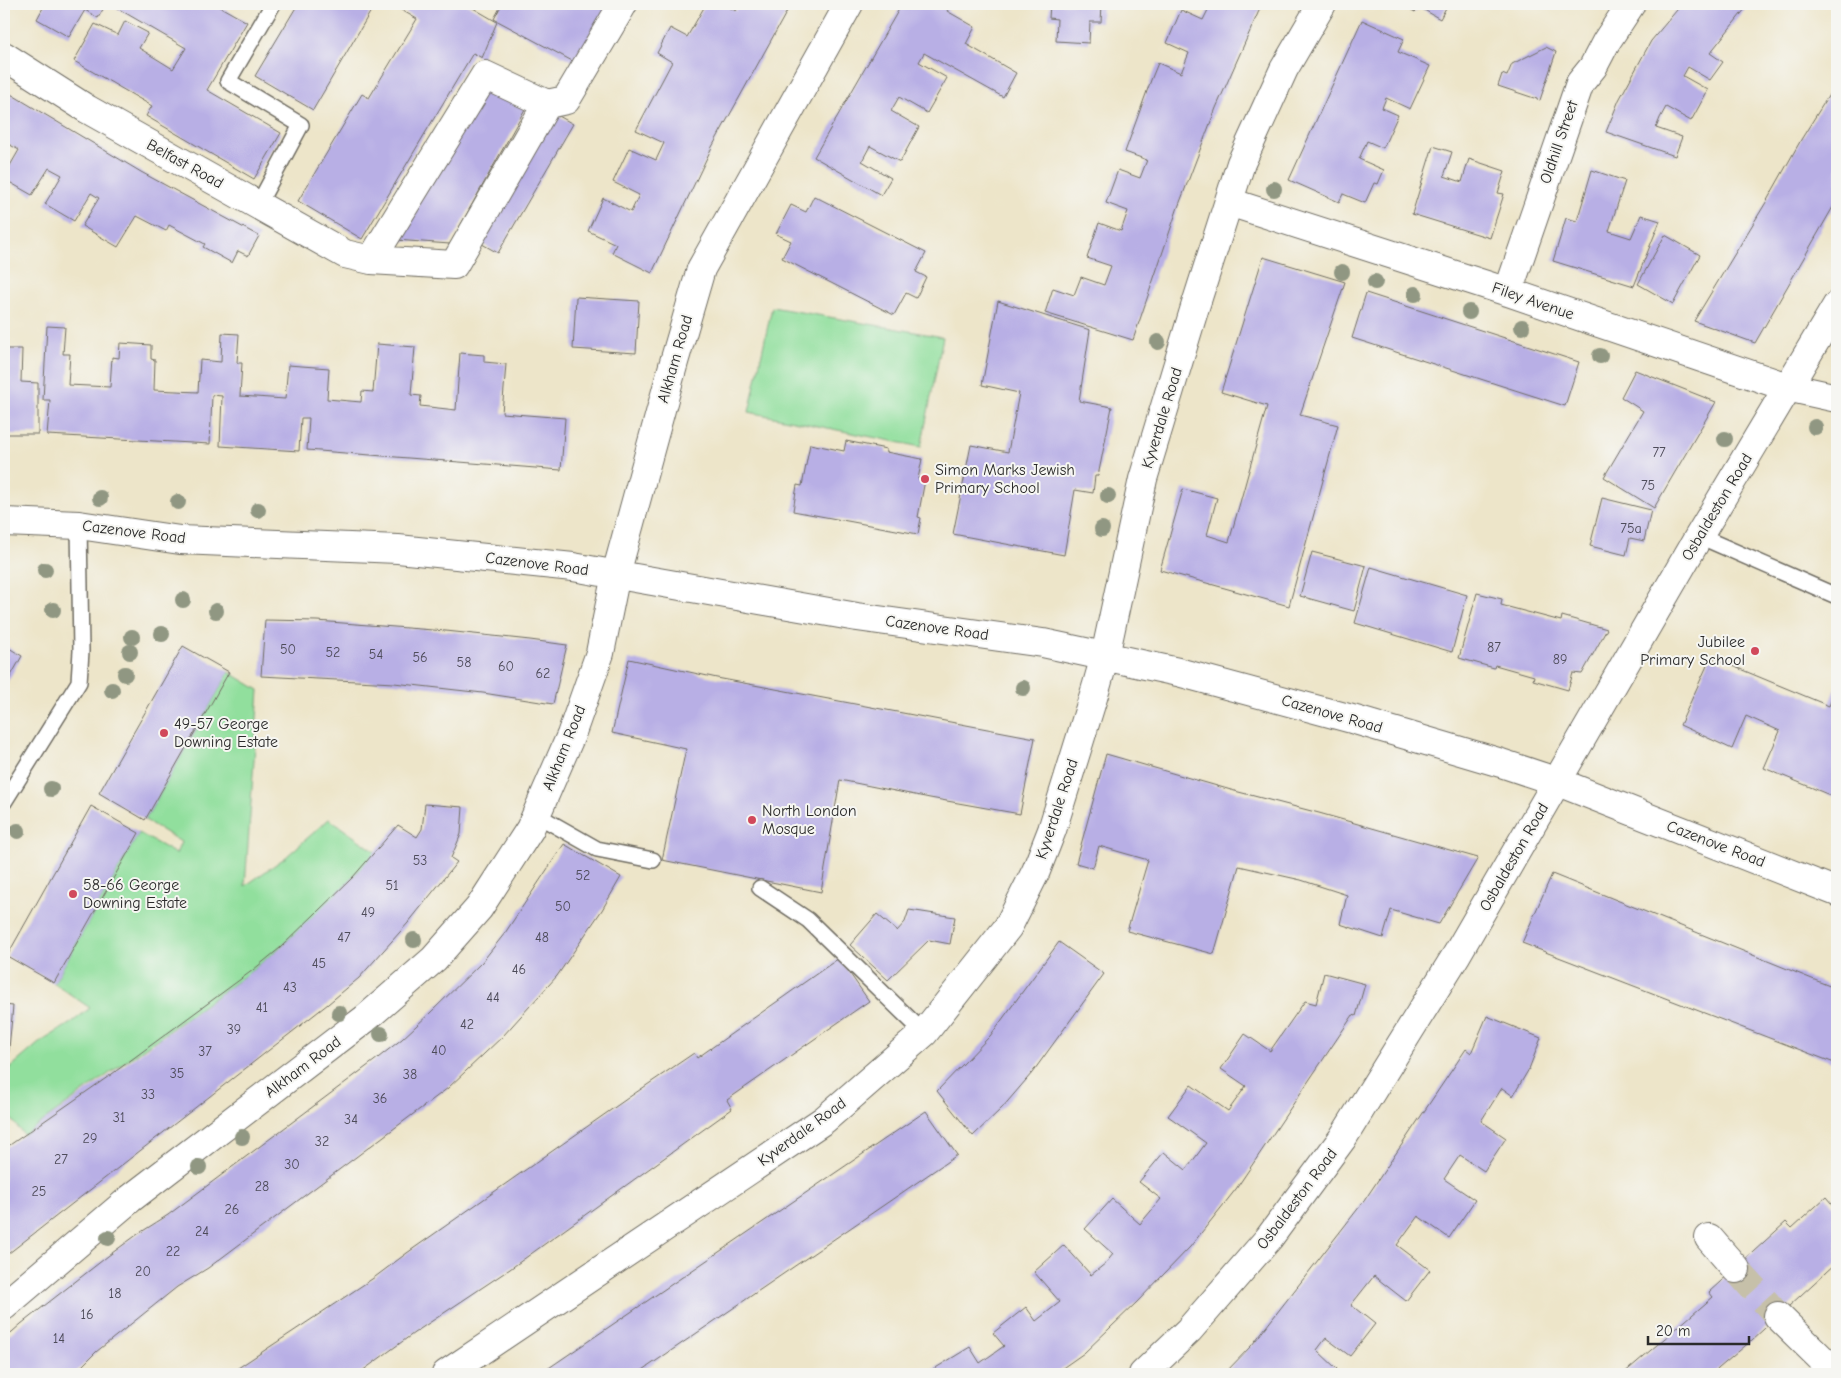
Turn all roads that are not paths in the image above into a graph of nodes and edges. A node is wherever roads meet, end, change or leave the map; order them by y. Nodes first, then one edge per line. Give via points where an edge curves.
1 (273, 4) edge
2 (623, 4) edge
3 (849, 4) edge
4 (1322, 4) edge
5 (1632, 4) edge
6 (4, 56) edge
7 (547, 104) junction
8 (1229, 202) junction
9 (258, 205) junction
10 (371, 260) junction
11 (1508, 292) junction
12 (1837, 305) edge
13 (1787, 387) junction
14 (1837, 398) edge
15 (4, 522) edge
16 (79, 525) junction
17 (1699, 536) junction
18 (616, 574) junction
19 (1834, 595) dead end
20 (1105, 656) junction
21 (1558, 782) junction
22 (4, 802) edge
23 (537, 815) junction
24 (653, 860) dead end
25 (760, 888) dead end
26 (1837, 892) edge
27 (924, 1033) junction
28 (1709, 1238) dead end
29 (1736, 1268) tunnel mouth
30 (4, 1306) edge
31 (1778, 1316) tunnel mouth
32 (446, 1374) edge
33 (1143, 1374) edge
34 (1836, 1374) edge

1 - 9 lane via 228,81 301,126
2 - 7 street via 566,100
3 - 18 street, Alkham Road via 701,269
4 - 8 street, Kyverdale Road via 1284,69 1240,163
5 - 11 street, Oldhill Street via 1580,83
6 - 9 street, Belfast Road via 87,109
7 - 10 street, Belfast Road via 454,265
7 - 10 street via 485,75
8 - 11 street, Filey Avenue
8 - 20 street, Kyverdale Road via 1143,479
9 - 10 street, Belfast Road via 345,254
11 - 13 street, Filey Avenue
12 - 13 street, Osbaldeston Road
13 - 14 street, Filey Avenue
13 - 17 street, Osbaldeston Road
15 - 16 street, Cazenove Road
16 - 18 street, Cazenove Road via 180,540 398,549
16 - 22 lane via 79,682
17 - 19 lane
17 - 21 street, Osbaldeston Road
18 - 20 street, Cazenove Road via 857,617 1025,640
18 - 23 street, Alkham Road via 600,653 571,735
20 - 21 street, Cazenove Road via 1335,714
20 - 27 street, Kyverdale Road via 1052,830 1036,871 1008,927
21 - 26 street, Cazenove Road
21 - 33 street, Osbaldeston Road via 1457,954 1342,1139 1269,1238 1189,1330
23 - 24 lane via 596,849
23 - 30 street, Alkham Road via 479,908 434,959 365,1019 130,1200
25 - 27 lane via 808,920
27 - 32 street, Kyverdale Road via 824,1120
28 - 29 street
31 - 34 street

